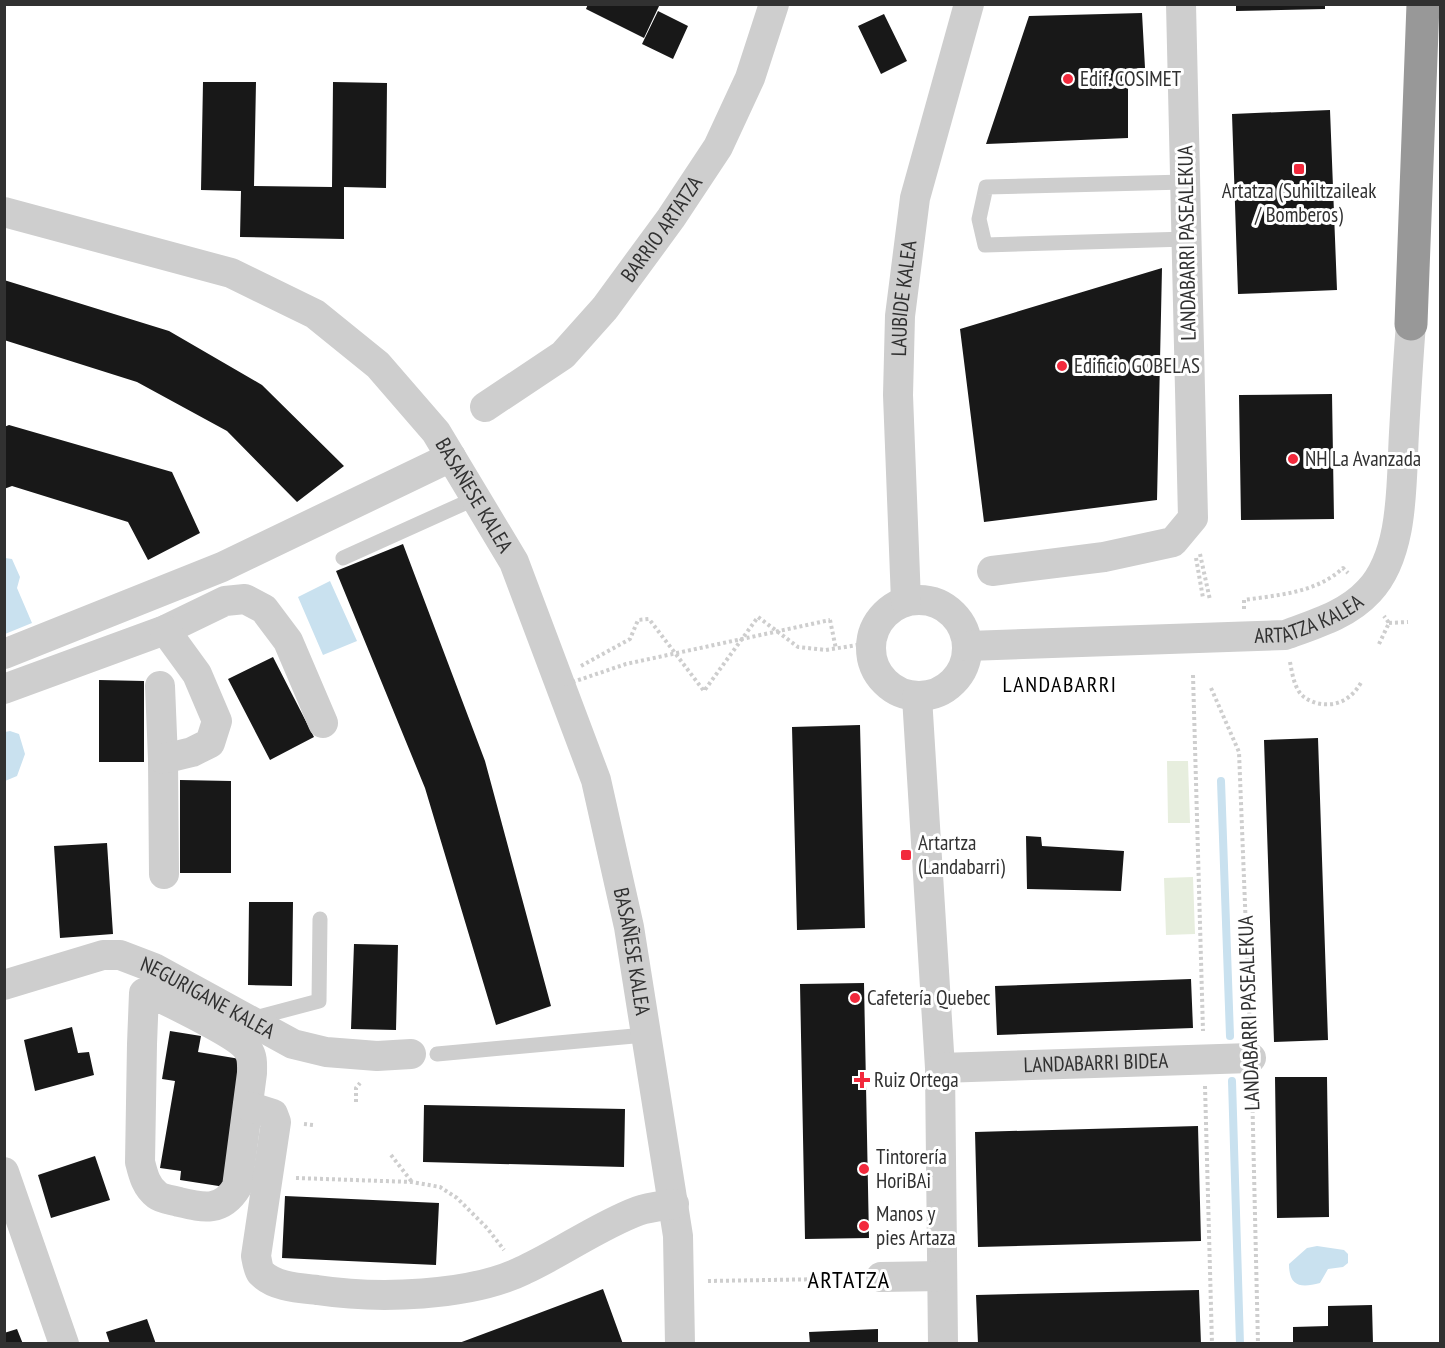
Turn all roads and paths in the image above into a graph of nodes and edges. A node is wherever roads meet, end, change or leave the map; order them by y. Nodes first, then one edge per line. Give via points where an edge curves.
1 (774, 4) edge
2 (969, 4) edge
3 (1181, 4) edge
4 (1423, 4) edge
5 (1185, 182) junction
6 (4, 212) edge
7 (1187, 238) junction
8 (1411, 324) joint
9 (485, 407) dead end
10 (451, 458) junction
11 (476, 498) junction
12 (1193, 518) junction
13 (1195, 551) dead end
14 (343, 558) dead end
15 (992, 571) dead end
16 (1352, 577) dead end
17 (1203, 598) dead end
18 (1210, 600) dead end
19 (906, 601) junction
20 (1382, 615) dead end
21 (1408, 622) dead end
22 (1389, 623) junction
23 (165, 630) junction
24 (1285, 635) junction
25 (1246, 636) junction
26 (870, 643) junction
27 (1378, 644) dead end
28 (968, 646) junction
29 (836, 648) junction
30 (4, 654) edge
31 (1193, 675) dead end
32 (1362, 681) dead end
33 (559, 682) junction
34 (160, 686) dead end
35 (1211, 688) dead end
36 (4, 689) edge
37 (917, 696) junction
38 (323, 723) dead end
39 (163, 759) junction
40 (164, 874) dead end
41 (320, 920) dead end
42 (4, 986) edge
43 (251, 1019) junction
44 (645, 1035) junction
45 (424, 1054) joint
46 (1251, 1058) junction
47 (1204, 1059) junction
48 (939, 1068) junction
49 (365, 1080) dead end
50 (356, 1102) dead end
51 (248, 1106) junction
52 (391, 1155) dead end
53 (4, 1172) edge
54 (268, 1176) junction
55 (412, 1182) junction
56 (674, 1204) junction
57 (521, 1272) junction
58 (942, 1276) junction
59 (881, 1277) dead end
60 (827, 1279) dead end
61 (681, 1282) junction
62 (64, 1344) edge
63 (680, 1344) edge
64 (943, 1344) edge
65 (1212, 1344) edge
66 (1258, 1344) edge

1 - 9 street, BARRIO ARTATZA via 750,78 718,147 671,218 605,308 563,355
2 - 19 street, LAUBIDE KALEA via 915,198 900,316 898,395
3 - 5 street, LANDABARRI PASEALEKUA
4 - 8 highway
5 - 7 street, LANDABARRI PASEALEKUA
5 - 7 lane via 986,187 979,219 985,245
6 - 10 street, BASAÑESE KALEA via 231,273 315,314 378,364 436,432
7 - 12 street, LANDABARRI PASEALEKUA
8 - 24 street, ARTATZA KALEA via 1399,516 1388,563 1370,591 1346,610
10 - 11 street, BASAÑESE KALEA
10 - 30 street via 222,567
11 - 14 lane
11 - 33 street, BASAÑESE KALEA via 514,562
12 - 15 street via 1173,542 1104,557
12 - 18 path
13 - 17 path
16 - 25 path via 1343,568 1305,589 1244,600
19 - 26 street via 882,616
19 - 28 street via 921,599 948,609 958,620
20 - 22 path
21 - 22 path
22 - 27 path
23 - 36 street
23 - 38 street via 225,601 245,599 264,609 288,641
23 - 39 street via 197,674 217,721 210,743 192,753
24 - 25 street, ARTATZA KALEA
24 - 32 path via 1293,678 1301,695 1311,701 1339,703 1356,692
25 - 28 street, ARTATZA KALEA
26 - 29 path
26 - 37 street via 878,674 902,694
28 - 37 street via 954,682 931,695
29 - 33 path, bridge via 830,620
29 - 33 path via 798,647 758,617 704,691 649,619 638,620 630,639
31 - 47 path
33 - 44 street, BASAÑESE KALEA via 597,780 629,927
34 - 39 street
35 - 46 path, LANDABARRI PASEALEKUA via 1239,752
37 - 48 street
39 - 40 street
41 - 43 lane via 319,1000
42 - 43 street, NEGURIGANE KALEA via 103,955 120,955 154,968
43 - 45 street, NEGURIGANE KALEA via 293,1044 327,1052
44 - 45 lane, BASAÑESE KALEA
44 - 56 street, BASAÑESE KALEA
46 - 47 street, LANDABARRI BIDEA
46 - 66 path, LANDABARRI PASEALEKUA
47 - 48 street, LANDABARRI BIDEA
47 - 65 path
48 - 58 street
49 - 50 path via 356,1088
51 - 51 street via 237,1187 231,1197 208,1208 158,1196 151,1189 140,1162 144,993 157,996 248,1049 252,1061
51 - 54 street via 273,1114 276,1122
52 - 55 path
53 - 62 street
54 - 55 path
54 - 57 street via 256,1256 260,1272 273,1282 381,1296 473,1287
55 - 57 path via 440,1186 457,1198 488,1228
56 - 57 street via 640,1210
56 - 61 street, BASAÑESE KALEA
58 - 59 street
58 - 64 street
60 - 61 path
61 - 63 street, BASAÑESE KALEA

